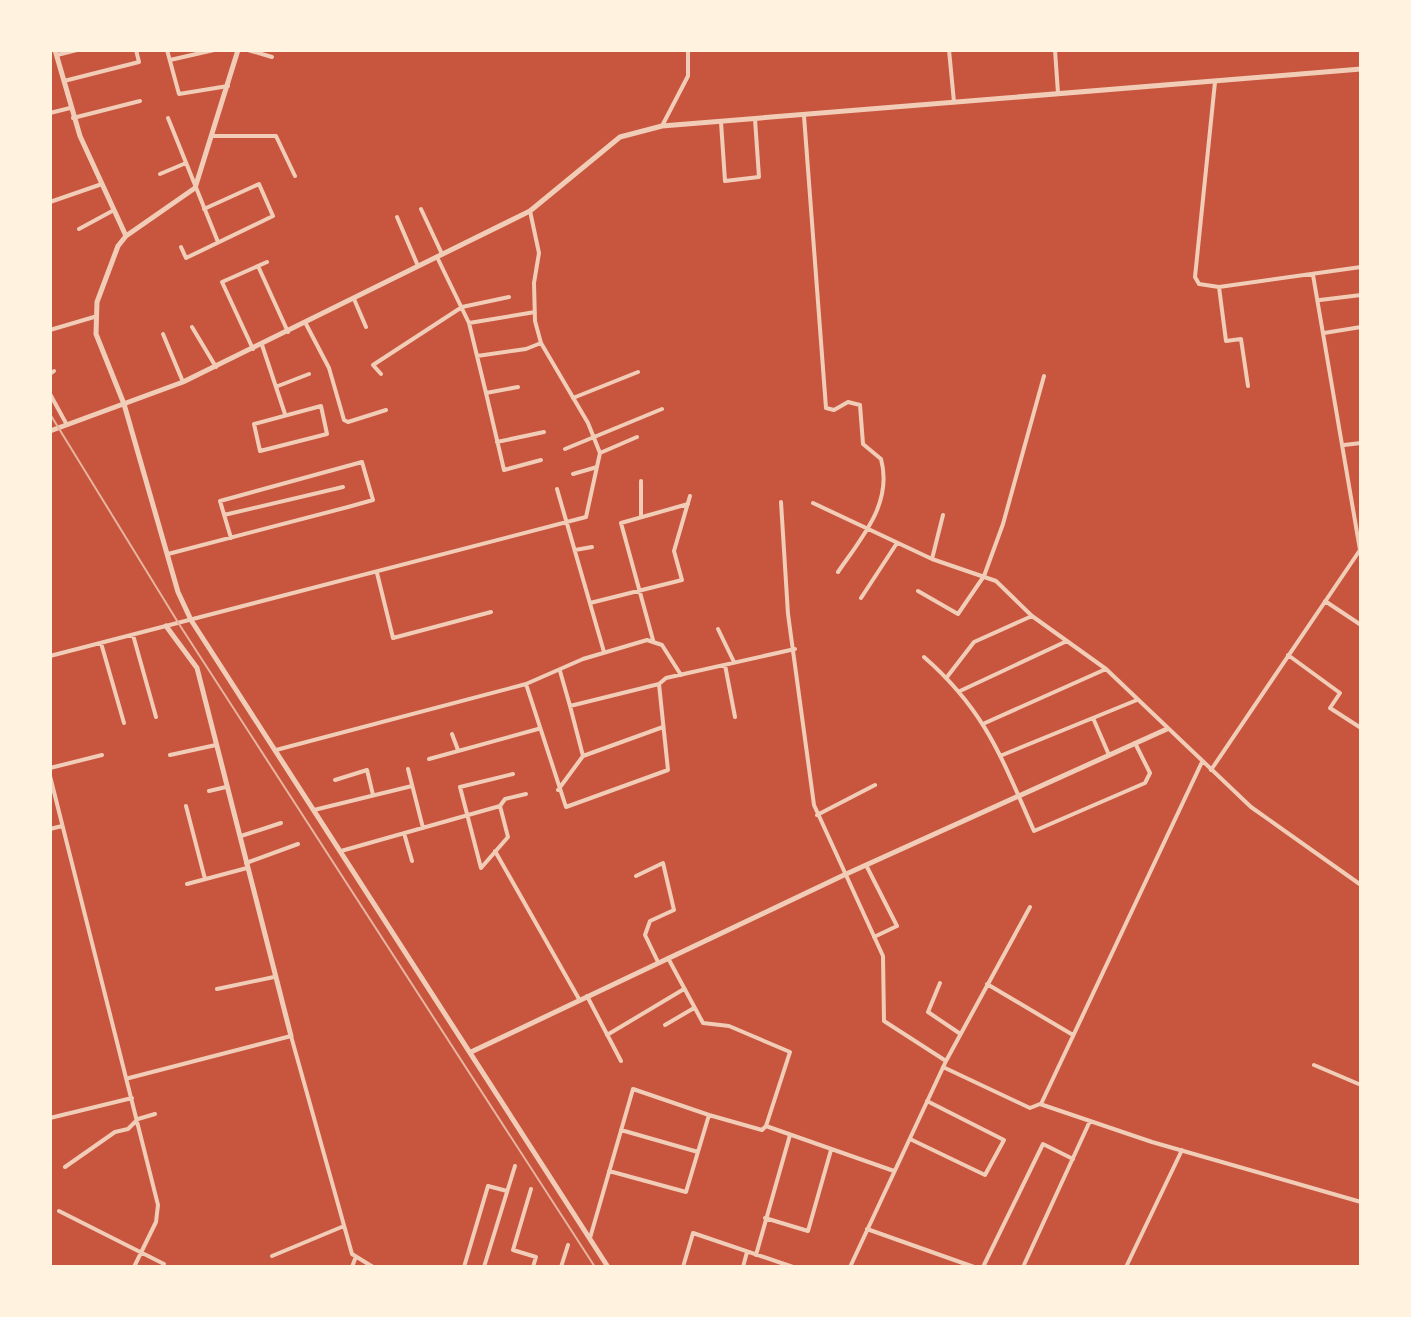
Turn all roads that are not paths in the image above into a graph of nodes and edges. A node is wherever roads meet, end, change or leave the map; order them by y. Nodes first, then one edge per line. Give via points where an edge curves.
1 (77, 50) edge
2 (136, 50) edge
3 (167, 50) edge
4 (214, 50) edge
5 (238, 50) edge
6 (248, 50) edge
7 (688, 50) edge
8 (949, 50) edge
9 (1055, 50) edge
10 (56, 53) edge
11 (272, 57) dead end
12 (170, 60) junction
13 (1361, 69) edge
14 (64, 82) junction
15 (1215, 82) junction
16 (228, 86) junction
17 (1058, 95) junction
18 (140, 101) dead end
19 (954, 104) junction
20 (70, 108) junction
21 (50, 113) edge
22 (804, 116) junction
23 (73, 118) junction
24 (168, 118) dead end
25 (755, 119) junction
26 (721, 122) junction
27 (662, 126) junction
28 (213, 136) junction
29 (186, 163) junction
30 (160, 174) dead end
31 (295, 176) dead end
32 (102, 184) junction
33 (195, 188) junction
34 (50, 202) edge
35 (204, 209) junction
36 (421, 209) dead end
37 (114, 210) junction
38 (530, 211) junction
39 (397, 217) dead end
40 (79, 229) dead end
41 (126, 236) junction
42 (218, 242) junction
43 (181, 247) dead end
44 (440, 257) junction
45 (267, 262) dead end
46 (258, 266) junction
47 (418, 266) junction
48 (1361, 267) edge
49 (1313, 275) junction
50 (1219, 287) junction
51 (1361, 295) edge
52 (509, 297) dead end
53 (354, 299) junction
54 (1319, 300) junction
55 (462, 307) junction
56 (535, 312) junction
57 (94, 317) junction
58 (469, 323) junction
59 (306, 324) junction
60 (192, 327) dead end
61 (366, 327) dead end
62 (1361, 327) edge
63 (50, 330) edge
64 (288, 332) junction
65 (1324, 333) junction
66 (163, 334) dead end
67 (541, 343) junction
68 (262, 345) junction
69 (253, 349) junction
70 (477, 356) junction
71 (216, 367) junction
72 (638, 372) dead end
73 (309, 374) dead end
74 (381, 374) dead end
75 (1044, 376) dead end
76 (183, 382) junction
77 (278, 386) junction
78 (1248, 386) dead end
79 (518, 387) dead end
80 (486, 393) junction
81 (50, 394) edge
82 (573, 398) junction
83 (124, 404) junction
84 (662, 409) dead end
85 (386, 410) dead end
86 (286, 415) junction
87 (67, 425) junction
88 (50, 431) edge
89 (544, 432) dead end
90 (593, 437) junction
91 (637, 437) dead end
92 (497, 442) junction
93 (1361, 443) edge
94 (1344, 445) junction
95 (565, 449) dead end
96 (600, 453) junction
97 (541, 460) dead end
98 (597, 467) junction
99 (573, 474) dead end
100 (641, 481) dead end
101 (343, 487) dead end
102 (557, 489) dead end
103 (690, 496) dead end
104 (781, 502) dead end
105 (813, 503) dead end
106 (688, 504) junction
107 (224, 515) junction
108 (943, 515) dead end
109 (641, 517) junction
110 (567, 524) junction
111 (1359, 526) edge
112 (867, 530) junction
113 (231, 538) junction
114 (897, 543) junction
115 (592, 547) dead end
116 (575, 550) junction
117 (1361, 550) edge
118 (168, 554) junction
119 (932, 559) junction
120 (838, 572) dead end
121 (377, 573) junction
122 (984, 576) junction
123 (918, 591) dead end
124 (640, 592) junction
125 (861, 598) dead end
126 (1325, 601) junction
127 (590, 603) junction
128 (491, 612) dead end
129 (1032, 616) junction
130 (191, 620) junction
131 (1361, 625) edge
132 (166, 626) junction
133 (718, 629) dead end
134 (133, 634) junction
135 (653, 640) junction
136 (1067, 641) junction
137 (101, 643) junction
138 (795, 649) junction
139 (604, 652) junction
140 (1288, 655) junction
141 (50, 656) edge
142 (924, 657) dead end
143 (734, 663) junction
144 (725, 665) junction
145 (1106, 669) junction
146 (560, 671) junction
147 (681, 675) junction
148 (947, 677) junction
149 (526, 684) junction
150 (659, 684) junction
151 (960, 691) junction
152 (1137, 700) junction
153 (570, 706) junction
154 (156, 717) dead end
155 (735, 717) dead end
156 (1093, 718) junction
157 (124, 723) dead end
158 (985, 723) junction
159 (663, 727) junction
160 (1361, 728) edge
161 (539, 729) junction
162 (1167, 729) junction
163 (452, 734) dead end
164 (1135, 743) junction
165 (216, 745) junction
166 (276, 750) junction
167 (458, 751) junction
168 (102, 755) dead end
169 (170, 755) dead end
170 (1109, 755) junction
171 (583, 756) junction
172 (1000, 756) junction
173 (429, 759) dead end
174 (1202, 762) junction
175 (50, 768) edge
176 (408, 769) dead end
177 (1211, 770) junction
178 (513, 774) dead end
179 (50, 776) edge
180 (335, 780) dead end
181 (875, 785) dead end
182 (412, 786) junction
183 (226, 787) junction
184 (558, 790) junction
185 (209, 791) dead end
186 (526, 794) dead end
187 (373, 795) junction
188 (1018, 795) junction
189 (186, 806) dead end
190 (500, 806) junction
191 (314, 810) junction
192 (817, 815) junction
193 (467, 816) junction
194 (281, 823) dead end
195 (62, 826) junction
196 (423, 828) junction
197 (50, 829) edge
198 (404, 833) junction
199 (238, 837) junction
200 (298, 844) dead end
201 (341, 851) junction
202 (495, 851) junction
203 (412, 861) dead end
204 (246, 865) junction
205 (866, 865) junction
206 (844, 875) junction
207 (636, 876) dead end
208 (205, 879) junction
209 (187, 884) dead end
210 (1361, 885) edge
211 (1030, 907) dead end
212 (874, 937) junction
213 (668, 958) junction
214 (658, 962) junction
215 (274, 977) junction
216 (940, 983) dead end
217 (987, 984) junction
218 (217, 989) dead end
219 (685, 989) junction
220 (587, 995) junction
221 (579, 999) junction
222 (695, 1008) junction
223 (665, 1025) dead end
224 (960, 1034) junction
225 (607, 1035) junction
226 (1073, 1035) junction
227 (291, 1036) junction
228 (471, 1052) junction
229 (621, 1061) dead end
230 (946, 1061) junction
231 (1314, 1065) dead end
232 (943, 1067) junction
233 (129, 1078) junction
234 (1361, 1085) edge
235 (132, 1098) junction
236 (927, 1101) junction
237 (1040, 1104) junction
238 (155, 1114) dead end
239 (709, 1115) junction
240 (50, 1118) edge
241 (138, 1119) junction
242 (1090, 1121) junction
243 (766, 1126) junction
244 (621, 1130) junction
245 (790, 1135) junction
246 (909, 1139) junction
247 (831, 1149) junction
248 (1182, 1150) junction
249 (698, 1152) junction
250 (1073, 1159) junction
251 (515, 1166) dead end
252 (65, 1167) dead end
253 (609, 1171) junction
254 (894, 1171) junction
255 (531, 1189) dead end
256 (507, 1191) junction
257 (1361, 1202) edge
258 (59, 1211) dead end
259 (765, 1218) junction
260 (344, 1226) junction
261 (867, 1229) junction
262 (590, 1238) junction
263 (568, 1245) dead end
264 (142, 1251) junction
265 (747, 1252) junction
266 (756, 1255) junction
267 (272, 1256) dead end
268 (355, 1259) junction
269 (164, 1264) dead end
270 (853, 1266) edge
271 (134, 1267) edge
272 (352, 1267) edge
273 (373, 1267) edge
274 (464, 1267) edge
275 (484, 1267) edge
276 (533, 1267) edge
277 (561, 1267) edge
278 (608, 1267) edge
279 (683, 1267) edge
280 (743, 1267) edge
281 (793, 1267) edge
282 (974, 1267) edge
283 (983, 1267) edge
284 (1023, 1267) edge
285 (1126, 1267) edge

1 - 10 street
2 - 14 street via 139,62
3 - 12 street
4 - 12 street
5 - 16 street
6 - 11 street
7 - 27 street via 688,76
8 - 19 street
9 - 17 street
10 - 14 street
12 - 16 street via 179,94
13 - 15 street
14 - 20 street
15 - 17 street
15 - 50 street via 1195,277 1205,287
16 - 28 street
17 - 19 street
18 - 23 street
19 - 22 street
20 - 21 street
20 - 23 street
22 - 25 street
22 - 112 street via 826,408 834,410 848,402 860,405 863,444 882,465 885,487
23 - 32 street
24 - 29 street
25 - 26 street
25 - 26 street via 759,177 725,181
26 - 27 street
27 - 38 street via 620,137
28 - 31 street via 276,136
28 - 33 street
29 - 30 street
29 - 33 street
32 - 34 street
32 - 37 street
33 - 35 street
33 - 41 street
35 - 42 street
35 - 42 street via 259,184 273,216
36 - 44 street
37 - 40 street
37 - 41 street
38 - 44 street
38 - 56 street via 539,253
39 - 47 street
41 - 57 street
42 - 43 street via 186,258
44 - 47 street
44 - 55 street
45 - 46 street
46 - 64 street
46 - 69 street via 222,282
47 - 53 street
48 - 49 street
49 - 50 street
49 - 54 street
50 - 78 street via 1226,341 1241,339
51 - 54 street
52 - 55 street
53 - 59 street
53 - 61 street
54 - 65 street
55 - 58 street
55 - 74 street via 373,365
56 - 58 street
56 - 67 street
57 - 63 street
57 - 83 street
58 - 70 street
59 - 64 street
59 - 85 street via 329,368 344,420
60 - 71 street
62 - 65 street
64 - 68 street
65 - 94 street
66 - 76 street
67 - 70 street
67 - 82 street
68 - 69 street
68 - 77 street
69 - 71 street
70 - 80 street
71 - 76 street
72 - 82 street
73 - 77 street
75 - 122 street
76 - 83 street
77 - 86 street
79 - 80 street
80 - 92 street
81 - 87 street
82 - 90 street
83 - 87 street
83 - 118 street
84 - 90 street
86 - 86 street via 254,424 260,451 327,434 321,406
87 - 88 street
89 - 92 street
90 - 95 street
90 - 96 street
91 - 96 street
92 - 97 street via 504,470
93 - 94 street
94 - 111 street
96 - 98 street
98 - 99 street
98 - 110 street via 586,517
100 - 109 street
101 - 107 street
102 - 110 street
103 - 106 street
104 - 138 street
105 - 112 street
106 - 109 street
106 - 124 street via 674,551 682,580
107 - 113 street
107 - 113 street via 220,501 362,462 373,500
108 - 119 street
109 - 124 street via 621,523
110 - 116 street
110 - 121 street
111 - 117 street
112 - 114 street
112 - 120 street
113 - 118 street
114 - 119 street
114 - 125 street
115 - 116 street
116 - 127 street
117 - 126 street
118 - 130 street
119 - 122 street
121 - 128 street via 393,638
121 - 130 street
122 - 123 street via 958,614
122 - 129 street via 1005,587
124 - 127 street
124 - 135 street
126 - 131 street
126 - 140 street
127 - 139 street
129 - 136 street
129 - 148 street via 974,642
130 - 132 street
130 - 166 street
132 - 134 street
132 - 165 street via 197,668
133 - 143 street
134 - 137 street
134 - 154 street
135 - 139 street
135 - 147 street via 671,654
136 - 145 street
136 - 151 street
137 - 141 street
137 - 157 street
138 - 143 street
138 - 192 street
139 - 146 street
140 - 160 street via 1340,693 1330,708
140 - 177 street
142 - 148 street
143 - 144 street
144 - 147 street
144 - 155 street
145 - 152 street
145 - 158 street
146 - 149 street
146 - 153 street
147 - 150 street
148 - 151 street
149 - 161 street
149 - 166 street
150 - 153 street
150 - 159 street
151 - 158 street
152 - 156 street
152 - 162 street
153 - 171 street
156 - 170 street
156 - 172 street
158 - 172 street
159 - 171 street
159 - 184 street via 668,770 566,807
161 - 167 street
161 - 184 street
162 - 164 street
162 - 174 street
163 - 167 street
164 - 170 street
164 - 188 street via 1150,773 1145,783 1034,831
165 - 169 street
165 - 183 street
166 - 191 street
167 - 173 street
168 - 175 street
170 - 188 street
171 - 184 street
172 - 188 street
174 - 177 street
174 - 226 street
176 - 182 street
177 - 210 street via 1251,807
178 - 193 street via 460,787
179 - 195 street
180 - 187 street via 367,770
181 - 192 street
182 - 187 street
182 - 196 street
183 - 185 street
183 - 199 street
186 - 190 street via 505,799
187 - 191 street
188 - 205 street
189 - 208 street
190 - 193 street
190 - 202 street via 508,837
191 - 201 street
192 - 206 street
193 - 196 street
193 - 202 street via 481,868
194 - 199 street
195 - 197 street
195 - 233 street
196 - 198 street
198 - 201 street
198 - 203 street
199 - 204 street
200 - 204 street
201 - 228 street
202 - 221 street
204 - 208 street
204 - 215 street
205 - 206 street
205 - 212 street via 897,926
206 - 212 street
206 - 213 street
207 - 214 street via 663,863 674,910 650,921 645,935
208 - 209 street
211 - 217 street
212 - 230 street via 883,956 884,1021
213 - 214 street
213 - 219 street
214 - 220 street
215 - 218 street
215 - 227 street
216 - 224 street via 928,1012
217 - 224 street
217 - 226 street
219 - 222 street
219 - 225 street
220 - 221 street
220 - 225 street
221 - 228 street
222 - 223 street
222 - 243 street via 703,1023 729,1026 790,1052
224 - 230 street
225 - 229 street
226 - 237 street
227 - 233 street
227 - 260 street
228 - 262 street
230 - 232 street
231 - 234 street
232 - 236 street
232 - 237 street via 1030,1108
233 - 235 street
235 - 240 street
235 - 241 street
236 - 246 street
236 - 246 street via 1004,1140 985,1175
237 - 242 street
238 - 241 street
239 - 243 street via 762,1130
239 - 244 street via 633,1089
239 - 249 street
241 - 252 street
241 - 264 street via 158,1205
242 - 248 street
242 - 250 street
243 - 245 street
244 - 249 street
244 - 253 street
245 - 247 street
245 - 259 street
246 - 254 street
247 - 254 street
247 - 259 street via 808,1231
248 - 257 street
248 - 285 street
249 - 253 street via 686,1192
250 - 283 street via 1043,1144
250 - 284 street
251 - 256 street
253 - 262 street
254 - 261 street
255 - 276 street via 513,1250 536,1257
256 - 274 street via 488,1186
256 - 275 street
258 - 264 street
259 - 266 street
260 - 267 street
260 - 268 street
261 - 270 street
261 - 282 street
262 - 278 street
263 - 277 street
264 - 269 street
264 - 271 street
265 - 266 street
265 - 279 street via 693,1233
265 - 280 street
266 - 281 street
268 - 272 street
268 - 273 street

